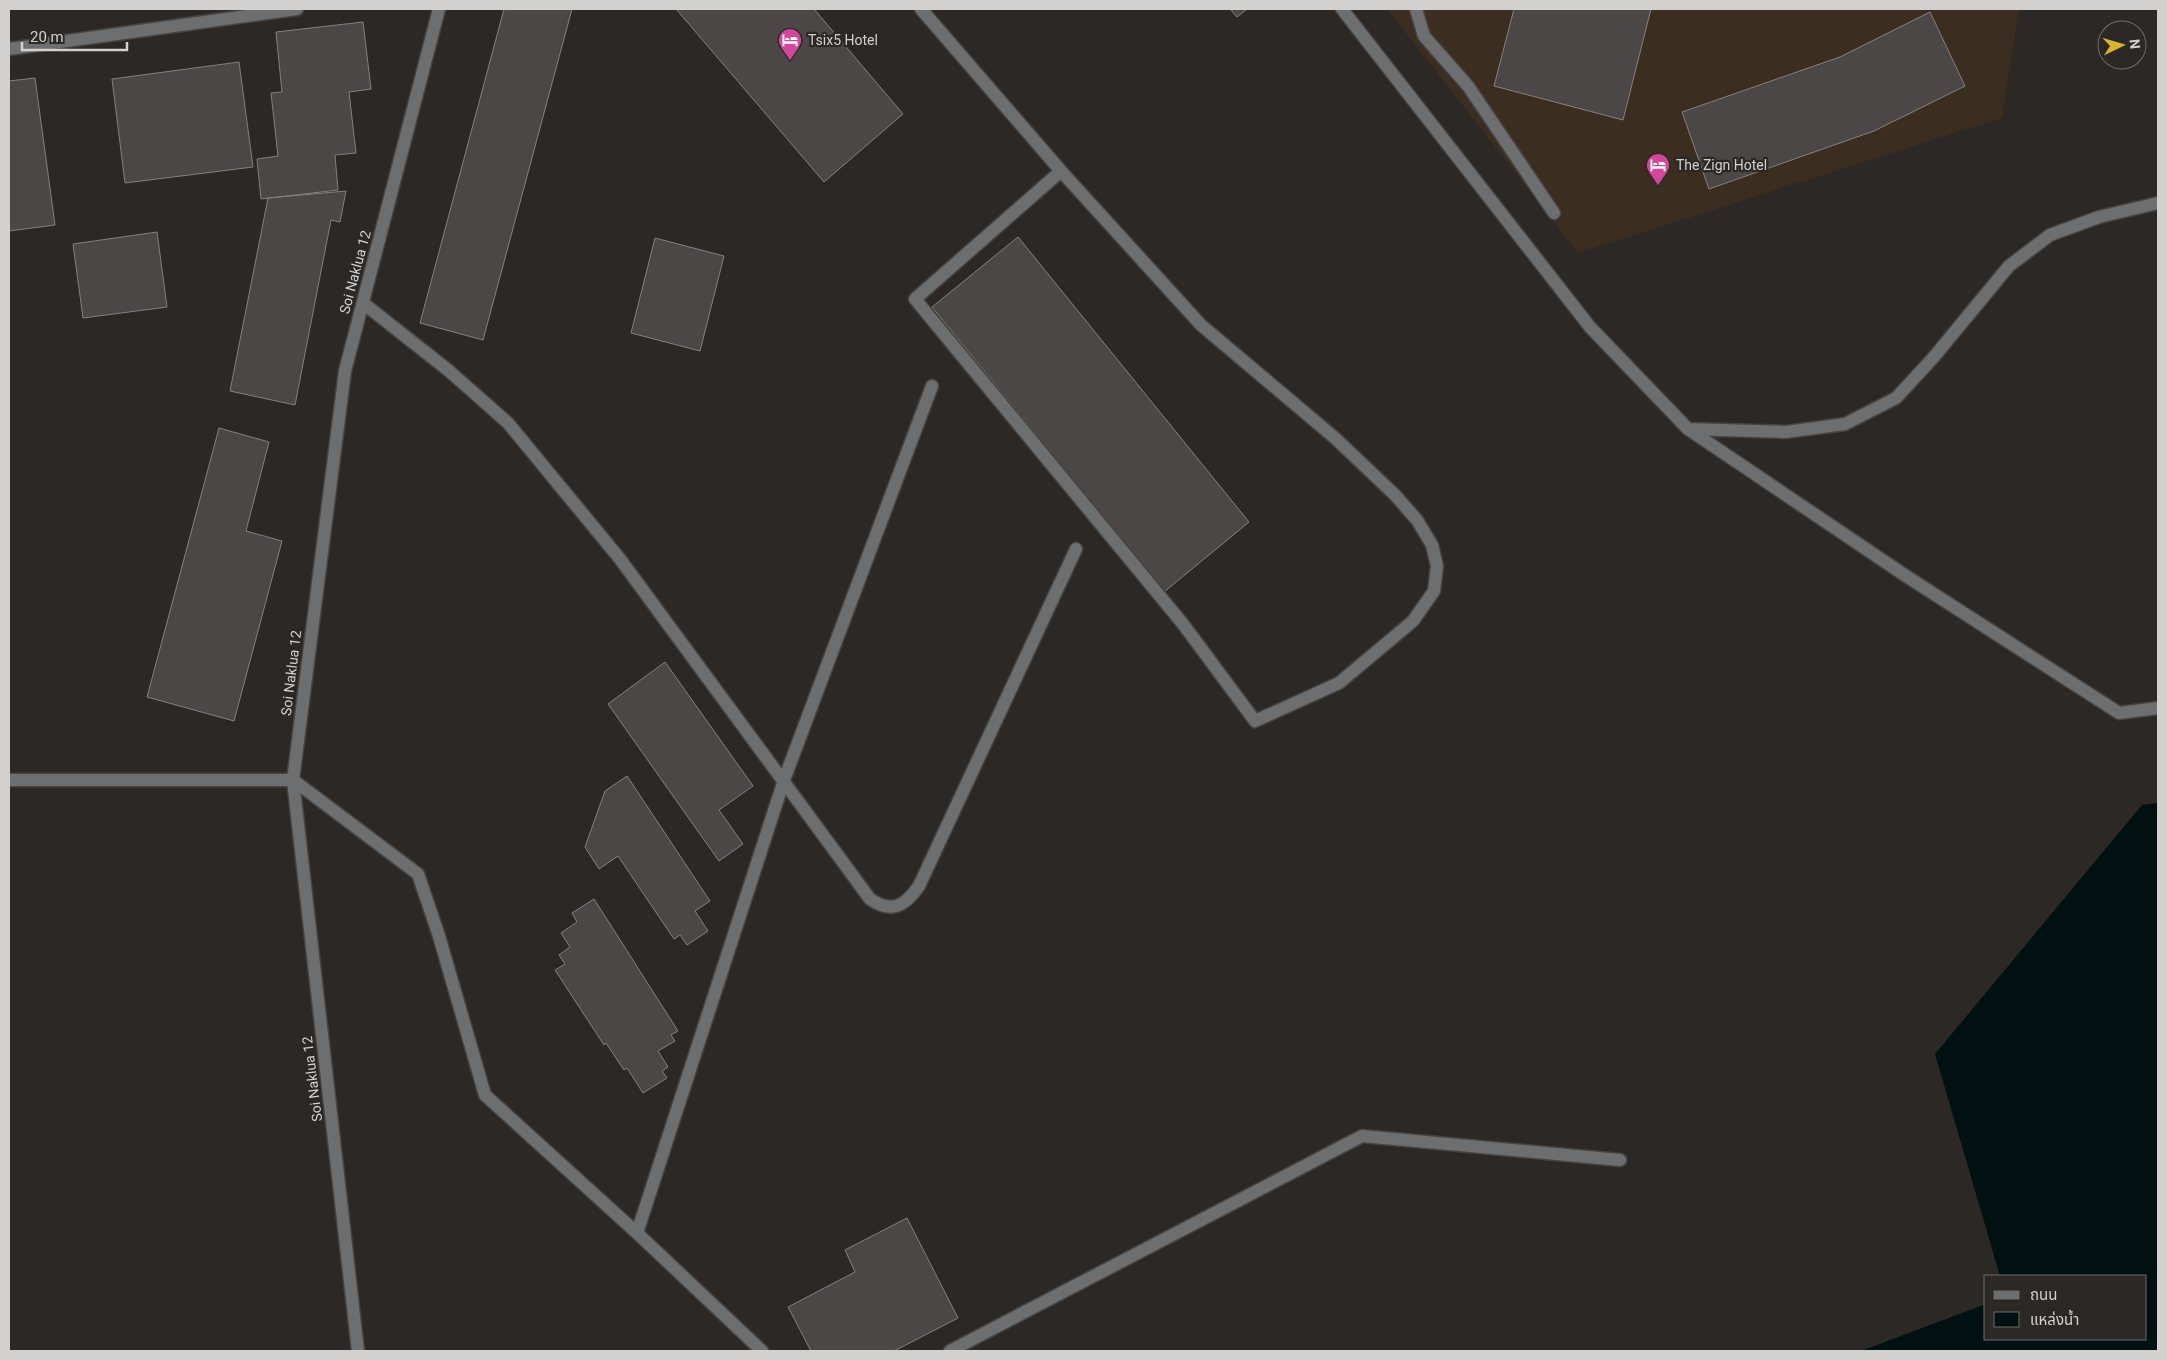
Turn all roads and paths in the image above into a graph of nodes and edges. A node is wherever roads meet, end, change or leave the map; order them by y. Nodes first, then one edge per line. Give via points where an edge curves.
1 (297, 9) edge
2 (439, 9) edge
3 (921, 9) edge
4 (1342, 9) edge
5 (1416, 9) edge
6 (9, 48) edge
7 (1061, 171) junction
8 (2158, 203) edge
9 (1554, 213) dead end
10 (363, 302) junction
11 (932, 386) dead end
12 (1688, 429) junction
13 (1076, 549) dead end
14 (2158, 708) edge
15 (9, 780) edge
16 (293, 780) junction
17 (784, 780) junction
18 (1620, 1160) dead end
19 (638, 1233) junction
20 (358, 1351) edge
21 (762, 1351) edge
22 (950, 1351) edge

1 - 6 street
2 - 10 street, Soi Naklua 12
3 - 7 street
4 - 12 street via 1590,327
5 - 9 street via 1424,36 1468,86
7 - 7 street via 1201,325 1334,438 1395,495 1432,544 1437,566 1434,591 1413,621 1339,684 1256,721 1183,624 915,299
8 - 12 street via 2098,217 2050,234 2009,266 1896,398 1845,424 1786,432
10 - 16 street, Soi Naklua 12 via 345,371
10 - 17 street via 508,423 620,559
11 - 17 street
12 - 14 street via 1906,576 2119,713
13 - 17 street via 948,827 910,898 891,907 882,907 870,899
15 - 16 street
16 - 19 street via 418,874 485,1095
16 - 20 street, Soi Naklua 12
17 - 19 street
18 - 22 street via 1362,1136
19 - 21 street

